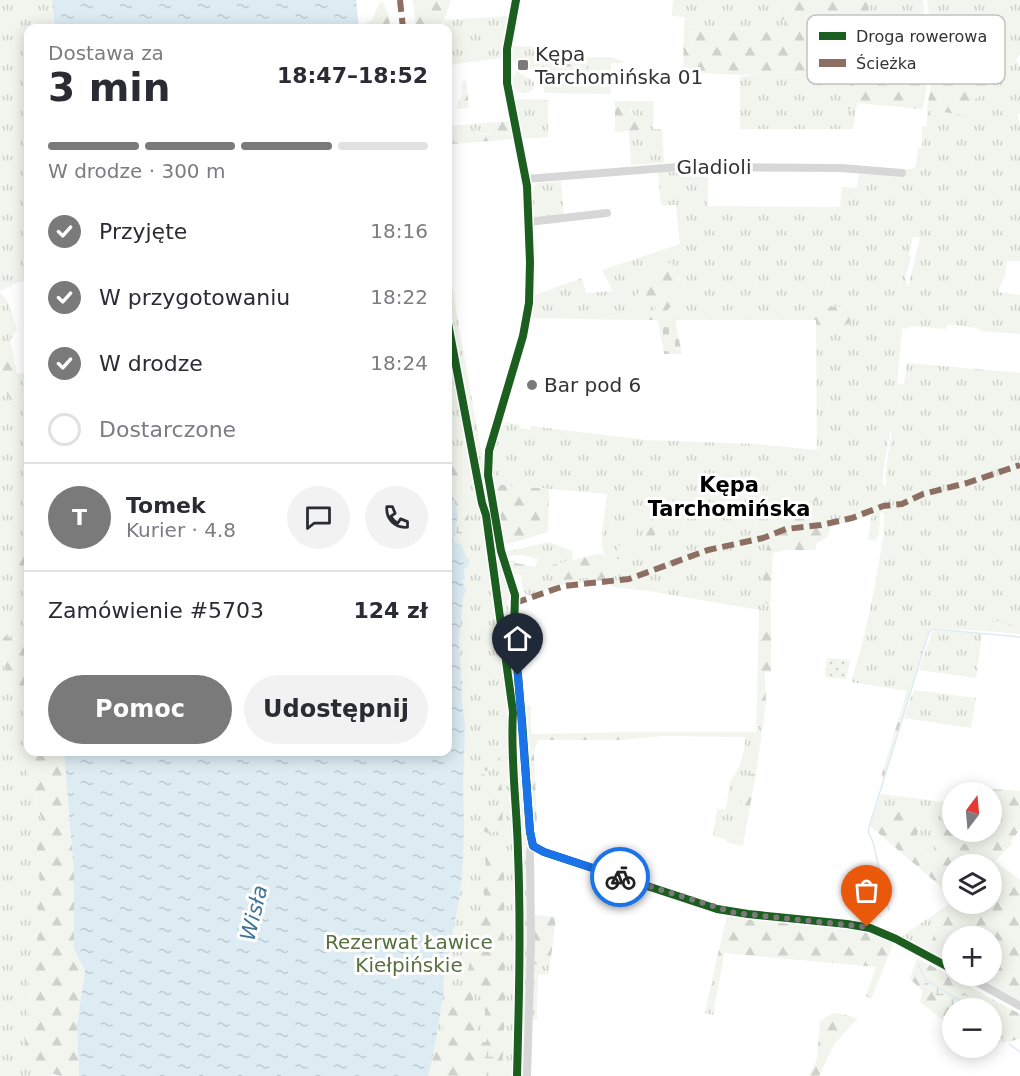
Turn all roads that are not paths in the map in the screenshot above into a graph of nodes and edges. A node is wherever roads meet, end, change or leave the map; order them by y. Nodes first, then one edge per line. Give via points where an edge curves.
1 (516, 0) edge
2 (902, 173) dead end
3 (526, 178) junction
4 (607, 213) dead end
5 (528, 222) junction
6 (533, 846) junction
7 (942, 964) edge
8 (984, 986) edge
9 (1020, 1006) edge
10 (527, 1076) edge

1 - 3 street via 507,49 507,83
2 - 3 street, Gladioli via 841,168 678,167
3 - 5 street
4 - 5 street
5 - 6 street via 529,303 487,462 501,550 515,595 513,614
6 - 7 street via 717,909 870,928
6 - 10 street
8 - 9 street

